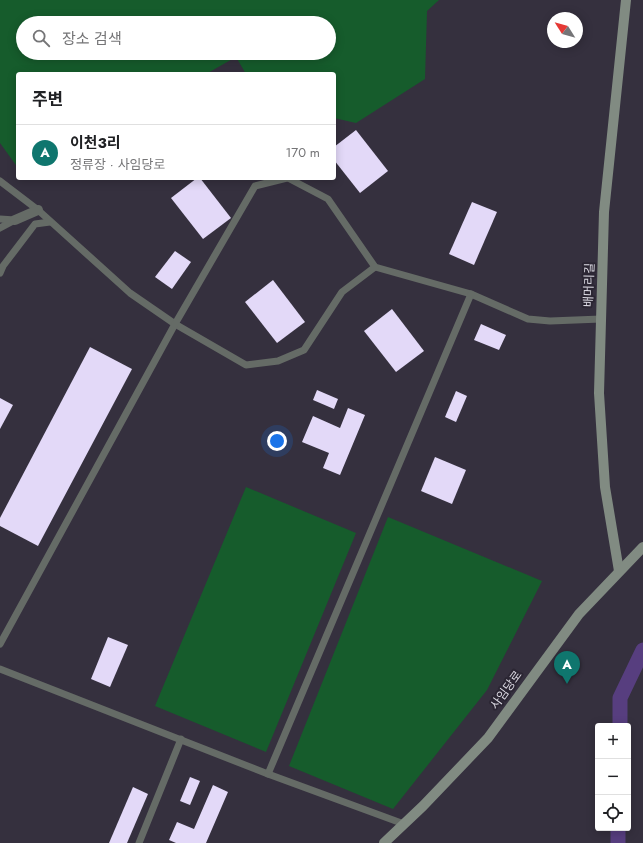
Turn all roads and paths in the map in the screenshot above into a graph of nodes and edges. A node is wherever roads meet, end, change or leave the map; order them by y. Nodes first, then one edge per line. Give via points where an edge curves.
1 (626, 0) edge
2 (280, 180) edge
3 (292, 180) edge
4 (0, 181) edge
5 (38, 210) junction
6 (0, 219) edge
7 (15, 220) junction
8 (50, 222) junction
9 (0, 228) edge
10 (375, 267) junction
11 (0, 273) edge
12 (471, 294) junction
13 (601, 319) junction
14 (174, 324) junction
15 (643, 547) edge
16 (619, 572) junction
17 (0, 644) edge
18 (0, 669) edge
19 (181, 739) junction
20 (268, 774) junction
21 (404, 824) junction
22 (140, 843) edge
23 (384, 843) edge

1 - 13 street, 배머리길 via 604,212
2 - 14 lane via 255,186
3 - 10 lane via 328,199
4 - 5 lane
5 - 7 street
5 - 8 lane
6 - 7 lane
7 - 9 lane
8 - 11 lane via 35,224
8 - 14 lane via 130,293
10 - 12 lane
10 - 14 lane via 342,292 304,350 278,361 246,364
12 - 13 lane via 528,319
12 - 20 lane
13 - 16 street, 배머리길 via 599,393 605,487
14 - 17 lane
15 - 16 street, 사임당로
16 - 21 street, 사임당로 via 579,614 488,738
18 - 19 lane
19 - 20 lane
19 - 22 lane
20 - 21 lane
21 - 23 street, 사임당로

